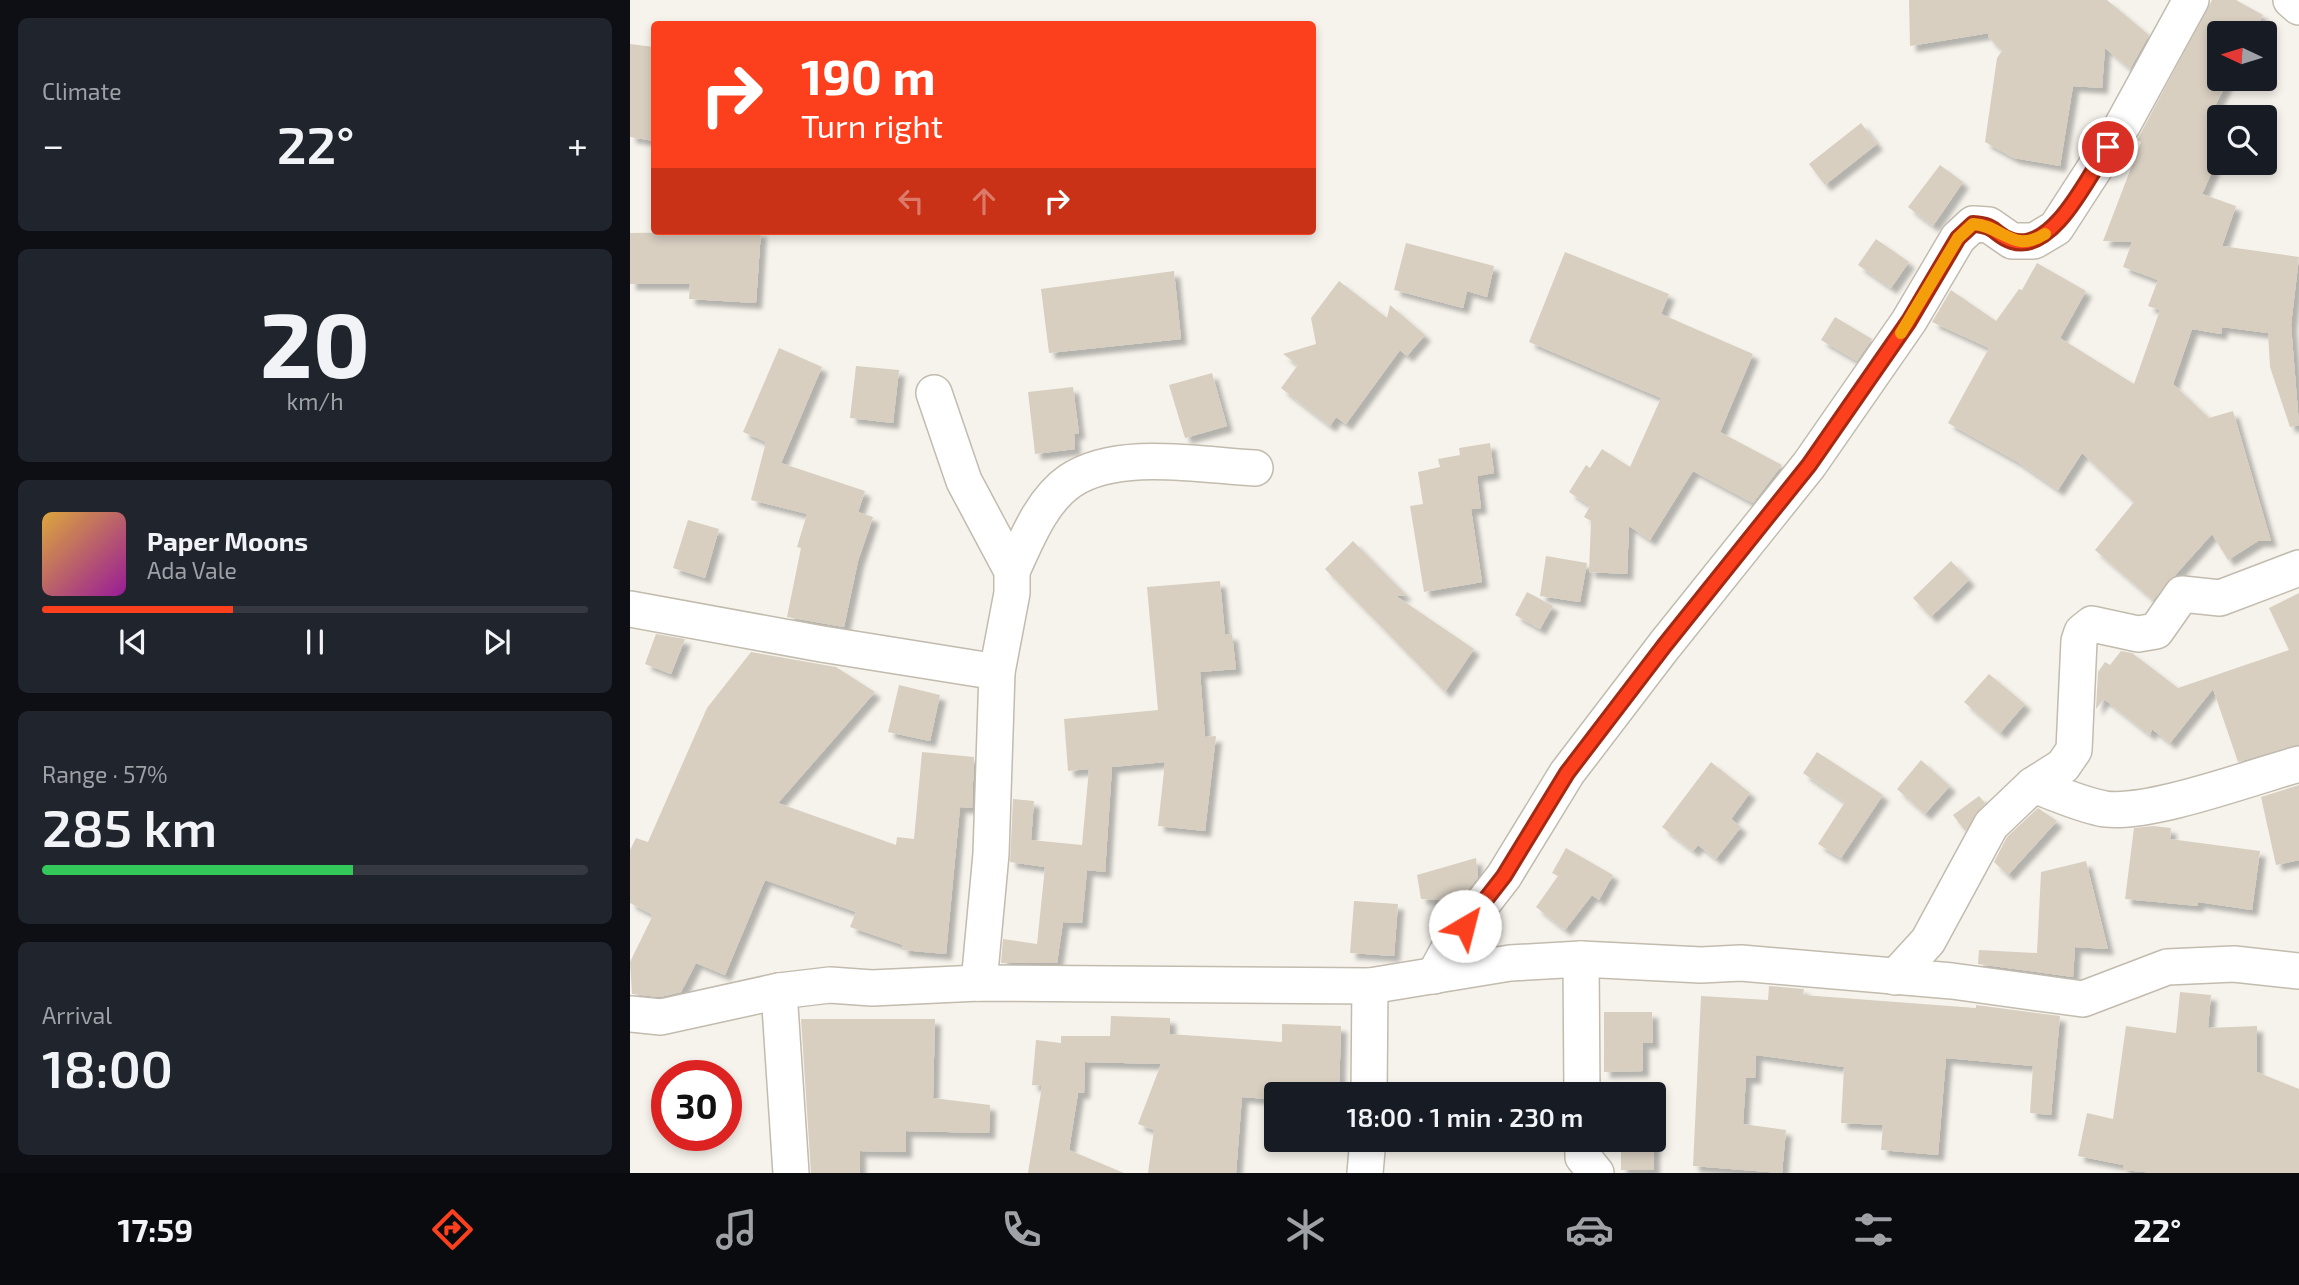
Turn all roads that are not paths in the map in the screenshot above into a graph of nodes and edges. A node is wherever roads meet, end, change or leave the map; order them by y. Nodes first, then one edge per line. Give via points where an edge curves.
1 (2191, 0) edge
2 (2291, 0) edge
3 (2299, 7) edge
4 (934, 393) dead end
5 (1255, 468) dead end
6 (2299, 568) edge
7 (1012, 571) junction
8 (630, 608) edge
9 (997, 672) junction
10 (2299, 764) edge
11 (2033, 786) junction
12 (1581, 959) junction
13 (2299, 971) edge
14 (1434, 976) junction
15 (1895, 977) junction
16 (979, 983) junction
17 (1370, 986) junction
18 (779, 991) junction
19 (630, 1014) edge
20 (1369, 1082) edge
21 (1582, 1082) edge
22 (1367, 1152) edge
23 (1583, 1152) edge
24 (791, 1173) edge
25 (1365, 1173) edge
26 (1596, 1173) edge

1 - 14 street via 2122,126 2056,228 2034,241 2012,241 1989,225 1973,224 1958,238 1909,321 1809,465 1567,773 1504,876 1452,943
2 - 3 street
4 - 7 street via 964,481
5 - 7 street via 1102,465 1068,482 1039,517
6 - 11 street via 2220,598 2182,594 2156,631 2138,634 2092,624 2082,632 2074,750 2063,766
7 - 9 street
8 - 9 street
9 - 16 street via 991,855
10 - 11 street via 2169,802 2131,807 2106,809
11 - 15 street via 1991,825 1928,941
12 - 14 street via 1510,963
12 - 15 street via 1741,963
12 - 21 street
13 - 15 street via 2234,964 2167,967 2083,999
14 - 17 street
16 - 17 street
16 - 18 street via 872,988 830,985
17 - 20 street
18 - 19 street via 661,1017
18 - 24 street
22 - 25 street
23 - 26 street

